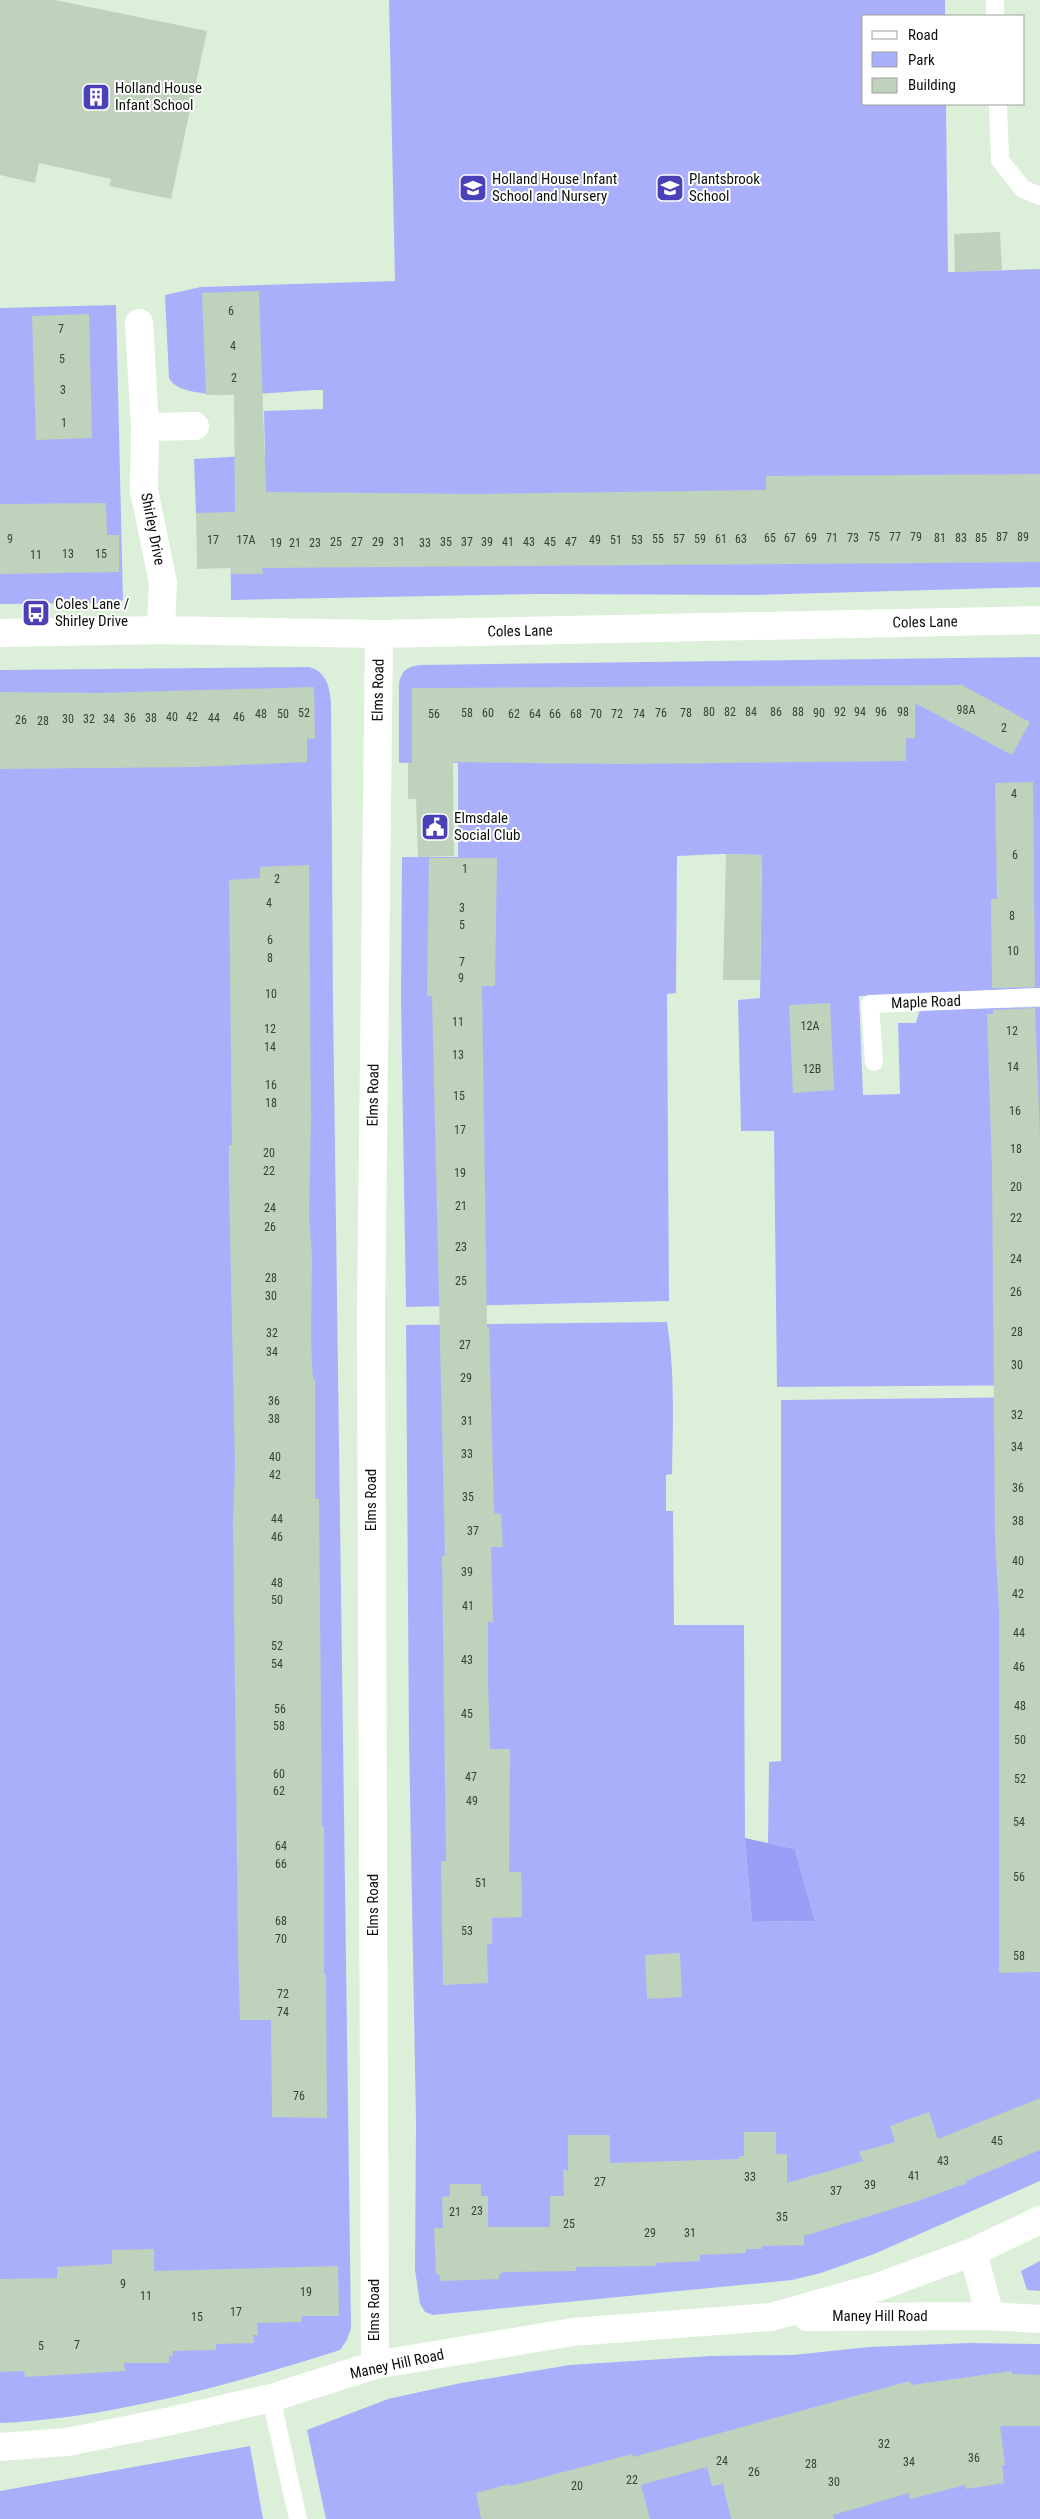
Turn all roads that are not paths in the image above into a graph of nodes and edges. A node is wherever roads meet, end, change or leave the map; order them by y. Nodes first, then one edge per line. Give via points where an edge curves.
1 (995, 0) edge
2 (995, 15) edge
3 (998, 105) edge
4 (1040, 196) edge
5 (139, 324) dead end
6 (195, 426) dead end
7 (145, 427) junction
8 (1040, 620) edge
9 (160, 630) junction
10 (0, 633) edge
11 (378, 634) junction
12 (1040, 997) edge
13 (874, 1062) dead end
14 (1040, 2220) edge
15 (973, 2252) junction
16 (990, 2316) junction
17 (771, 2317) junction
18 (1040, 2318) edge
19 (375, 2365) junction
20 (271, 2398) junction
21 (0, 2446) edge
22 (297, 2518) edge

1 - 2 lane
3 - 4 lane via 1000,160 1023,189
5 - 7 street, Shirley Drive
6 - 7 street
7 - 9 street, Shirley Drive via 144,490 163,584
8 - 11 street, Coles Lane
9 - 10 street, Coles Lane
9 - 11 street, Coles Lane
11 - 19 street, Elms Road via 371,1316
12 - 13 lane, Maple Road via 870,1004
14 - 15 street, Maney Hill Road
15 - 16 street
15 - 17 street, Maney Hill Road via 878,2287
16 - 17 street, Maney Hill Road
16 - 18 street, Maney Hill Road
17 - 19 street, Maney Hill Road via 573,2332
19 - 20 street, Maney Hill Road
20 - 21 street, Maney Hill Road via 67,2442
20 - 22 lane

